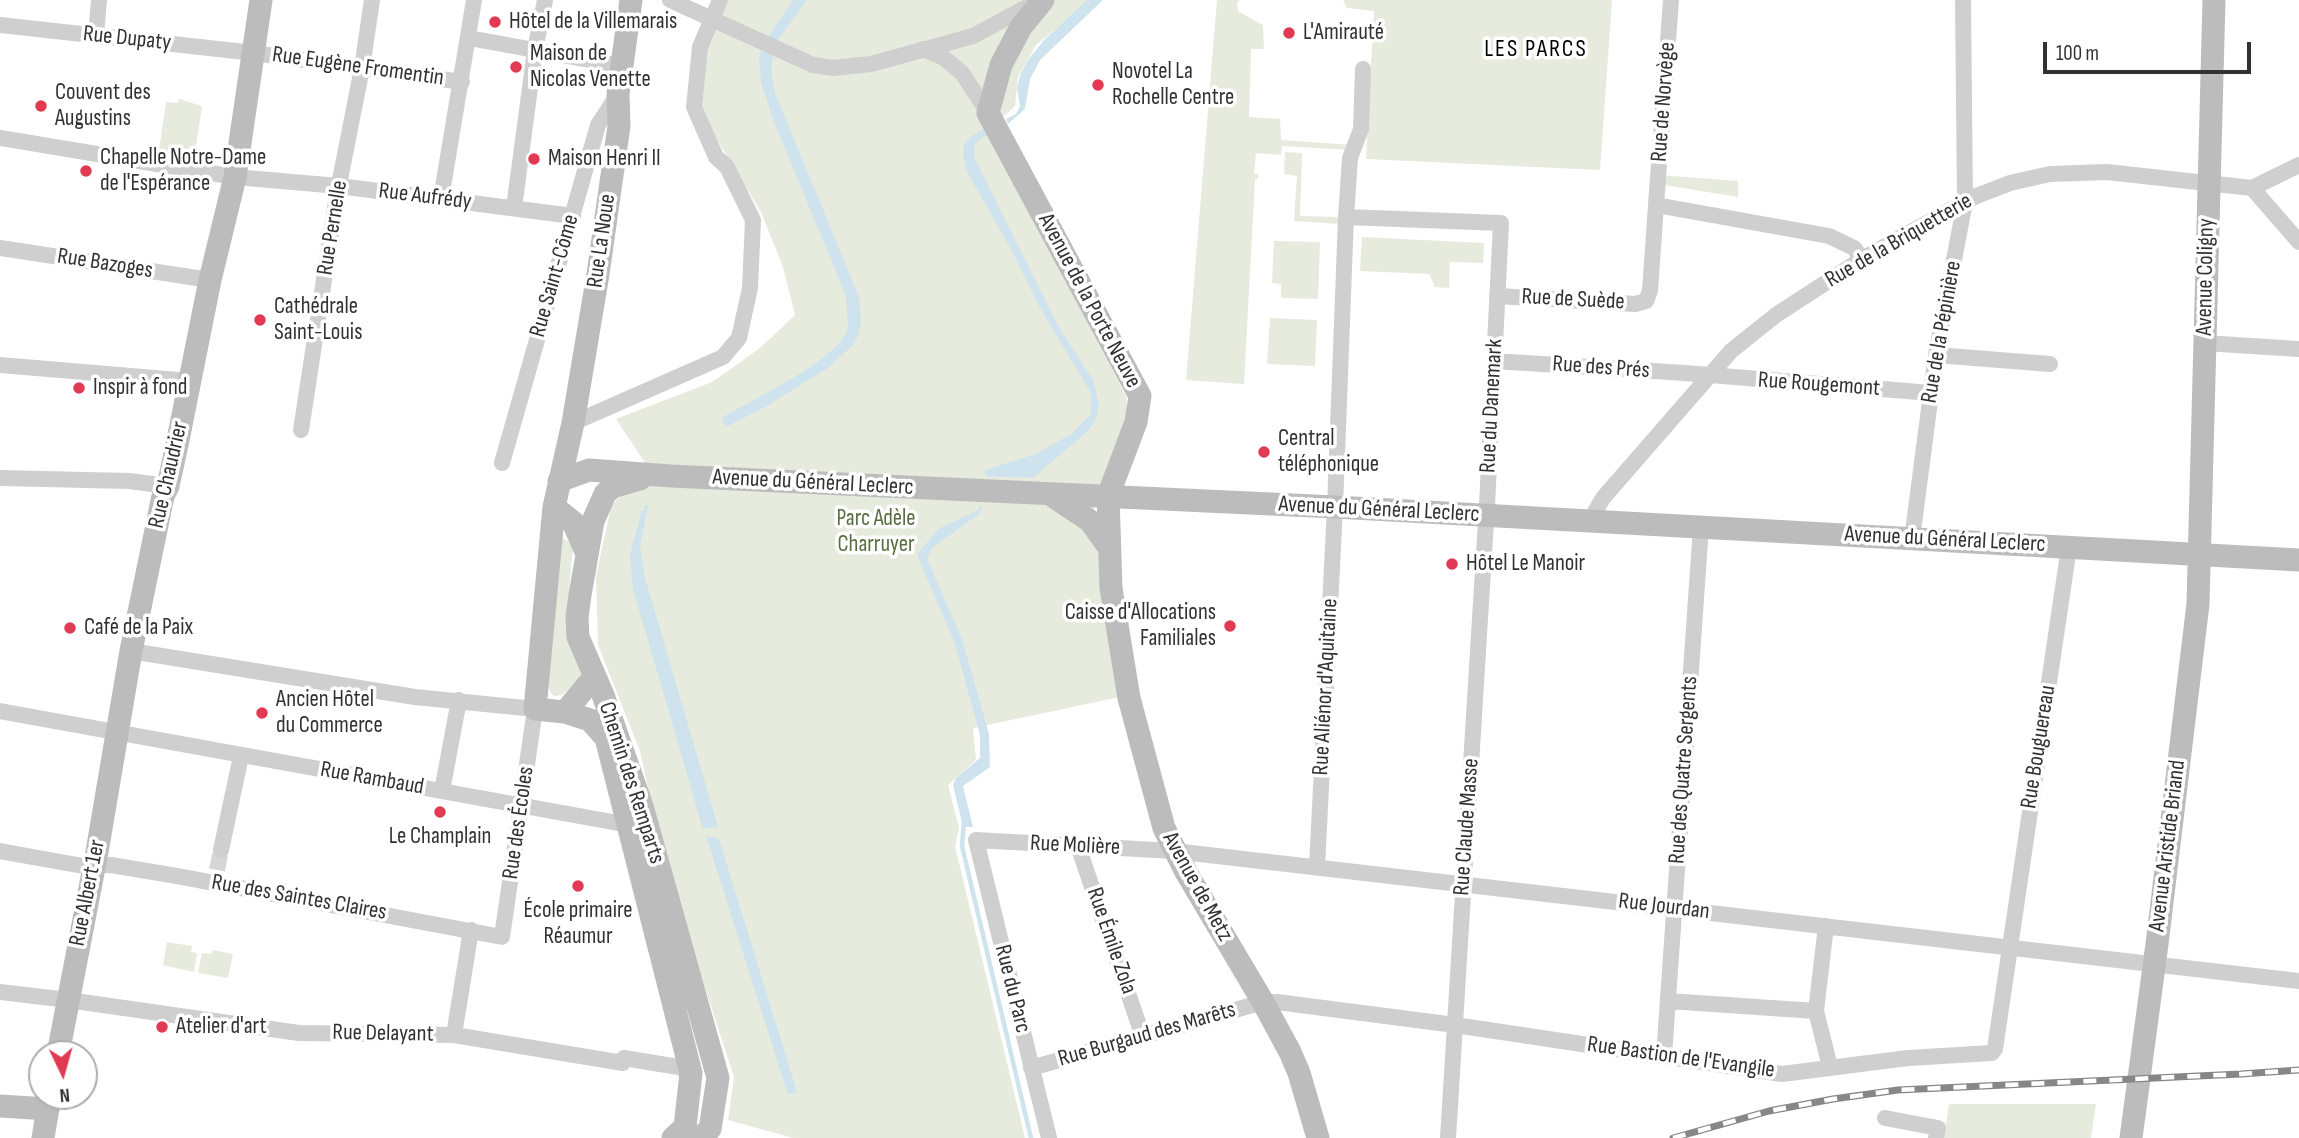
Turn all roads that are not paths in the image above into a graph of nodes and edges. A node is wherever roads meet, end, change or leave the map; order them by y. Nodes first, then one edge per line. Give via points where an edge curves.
1 (99, 0) edge
2 (261, 0) edge
3 (372, 0) edge
4 (474, 0) edge
5 (545, 0) edge
6 (631, 0) edge
7 (670, 0) edge
8 (720, 0) edge
9 (1041, 0) edge
10 (1671, 0) edge
11 (1963, 0) edge
12 (2214, 0) edge
13 (712, 18) junction
14 (0, 25) edge
15 (96, 35) junction
16 (469, 38) junction
17 (923, 49) junction
18 (536, 50) junction
19 (254, 53) junction
20 (622, 66) junction
21 (362, 68) junction
22 (1363, 69) dead end
23 (462, 82) junction
24 (618, 94) junction
25 (988, 113) junction
26 (0, 138) edge
27 (2299, 165) edge
28 (234, 177) junction
29 (2208, 184) junction
30 (339, 186) junction
31 (2252, 188) junction
32 (441, 199) junction
33 (1965, 202) junction
34 (1656, 205) junction
35 (514, 208) junction
36 (573, 216) junction
37 (1346, 218) junction
38 (2299, 242) edge
39 (0, 248) edge
40 (1862, 259) junction
41 (210, 281) junction
42 (1497, 296) junction
43 (2204, 343) junction
44 (2299, 349) edge
45 (1936, 355) junction
46 (1494, 361) junction
47 (2050, 364) dead end
48 (0, 365) edge
49 (1707, 376) junction
50 (190, 382) junction
51 (1931, 393) junction
52 (573, 423) junction
53 (301, 430) dead end
54 (502, 464) dead end
55 (671, 476) junction
56 (0, 478) edge
57 (559, 481) junction
58 (168, 486) junction
59 (1049, 494) junction
60 (1108, 496) junction
61 (554, 507) junction
62 (1335, 507) junction
63 (1486, 515) junction
64 (1594, 521) junction
65 (1701, 527) junction
66 (1912, 539) junction
67 (1108, 546) junction
68 (2069, 547) junction
69 (586, 552) junction
70 (2201, 554) junction
71 (2299, 560) edge
72 (131, 651) junction
73 (594, 677) junction
74 (459, 700) junction
75 (535, 709) junction
76 (0, 712) edge
77 (565, 712) junction
78 (117, 733) junction
79 (241, 756) junction
80 (442, 791) junction
81 (522, 805) junction
82 (628, 825) junction
83 (976, 840) joint
84 (1078, 846) junction
85 (221, 850) tunnel mouth
86 (0, 851) edge
87 (1174, 851) junction
88 (94, 865) junction
89 (1317, 867) junction
90 (1463, 884) junction
91 (1675, 908) junction
92 (1826, 926) junction
93 (471, 930) junction
94 (502, 937) joint
95 (2010, 947) junction
96 (2154, 964) junction
97 (2299, 981) edge
98 (0, 992) edge
99 (68, 1000) junction
100 (1668, 1001) junction
101 (1263, 1002) junction
102 (1816, 1011) junction
103 (1455, 1025) junction
104 (454, 1035) junction
105 (1143, 1037) junction
106 (61, 1040) edge
107 (1664, 1056) junction
108 (1830, 1067) junction
109 (1031, 1068) junction
110 (691, 1073) junction
111 (28, 1104) edge
112 (0, 1106) edge
113 (48, 1110) edge
114 (1885, 1118) dead end
115 (43, 1138) edge
116 (673, 1138) edge
117 (700, 1138) edge
118 (1049, 1138) edge
119 (1318, 1138) edge
120 (1448, 1138) edge
121 (1936, 1138) edge
122 (2131, 1138) edge

1 - 15 street
2 - 19 street, Rue Chaudrier
3 - 21 street, Rue Pernelle
4 - 16 street
5 - 18 street
6 - 20 street, Rue La Noue
7 - 13 street
8 - 13 street
9 - 17 street via 973,36
9 - 25 street via 1001,65
10 - 34 street, Rue de Norvège
11 - 33 street, Rue de la Pépinière
12 - 29 street, Avenue Coligny
13 - 17 street via 813,65 832,68 871,64
13 - 52 street via 700,47 694,107 716,157 727,167 753,220 750,288 739,338 723,356
14 - 15 street, Rue Dupaty
15 - 19 street, Rue Dupaty
16 - 18 street
16 - 23 street
17 - 25 street via 962,73
18 - 20 street
18 - 35 street
19 - 21 street, Rue Eugène Fromentin
19 - 28 street, Rue Chaudrier
20 - 24 street, Rue La Noue
21 - 23 street, Rue Eugène Fromentin
21 - 30 street, Rue Pernelle
22 - 37 street via 1361,129 1349,158
23 - 32 street
24 - 36 street, Rue Saint-Côme via 598,125
24 - 52 street, Rue La Noue via 612,175
25 - 60 street, Avenue de la Porte Neuve via 1140,396 1136,422
26 - 28 street, Rue Aufrédy
27 - 31 street
28 - 30 street, Rue Aufrédy
28 - 41 street, Rue Chaudrier
29 - 31 street, Rue de la Briquetterie
29 - 33 street, Rue de la Briquetterie via 2107,172 2050,174 2010,183
29 - 43 street, Avenue Coligny
30 - 32 street, Rue Aufrédy
30 - 53 street, Rue Pernelle
31 - 38 street
32 - 35 street, Rue Aufrédy
33 - 40 street, Rue de la Briquetterie
33 - 45 street, Rue de la Pépinière
34 - 40 street via 1829,236 1854,248
34 - 42 street, Rue de Suède via 1646,301
35 - 36 street, Rue Aufrédy
36 - 54 street, Rue Saint-Côme
37 - 42 street, Rue de Suède via 1501,223
37 - 62 street
39 - 41 street, Rue Bazoges
40 - 49 street, Rue de la Briquetterie via 1763,324
41 - 50 street, Rue Chaudrier
42 - 46 street, Rue du Danemark
43 - 44 street
43 - 70 street, Avenue Coligny
45 - 47 street
45 - 51 street, Rue de la Pépinière
46 - 49 street, Rue des Prés
46 - 63 street, Rue du Danemark
48 - 50 street
49 - 51 street, Rue Rougemont
49 - 64 street, Rue de la Briquetterie via 1603,498
50 - 58 street, Rue Chaudrier
51 - 66 street, Rue de la Pépinière
52 - 57 street, Rue La Noue
55 - 57 street, Avenue du Général Leclerc via 589,470
55 - 59 street, Avenue du Général Leclerc
55 - 69 street, Chemin des Remparts via 622,482 604,494
56 - 58 street
57 - 61 street
58 - 72 street, Rue Chaudrier
59 - 60 street, Avenue du Général Leclerc
59 - 67 street via 1090,521
60 - 62 street, Avenue du Général Leclerc
60 - 67 street, Avenue de Metz
61 - 69 street via 573,522
61 - 75 street
62 - 63 street, Avenue du Général Leclerc
62 - 89 street, Rue Aliénor d'Aquitaine
63 - 64 street, Avenue du Général Leclerc
63 - 90 street, Rue Claude Masse
64 - 65 street, Avenue du Général Leclerc
65 - 66 street, Avenue du Général Leclerc
65 - 91 street, Rue des Quatre Sergents
66 - 68 street, Avenue du Général Leclerc
67 - 87 street, Avenue de Metz via 1129,698
68 - 70 street, Avenue du Général Leclerc
68 - 95 street, Rue Bouguereau
69 - 73 street, Chemin des Remparts via 578,637
70 - 71 street, Avenue du Général Leclerc
70 - 96 street, Avenue Aristide Briand
72 - 74 street via 415,697
72 - 78 street, Rue Chaudrier
73 - 77 street
73 - 117 street, Chemin des Remparts via 642,806 718,1078 710,1129
74 - 75 street
74 - 80 street
75 - 77 street, Chemin des Remparts
75 - 81 street, Rue des Écoles
76 - 78 street, Rue Rambaud
77 - 82 street, Chemin des Remparts via 590,720 606,738
78 - 79 street, Rue Rambaud
78 - 88 street, Rue Albert 1er
79 - 80 street, Rue Rambaud
79 - 85 street
80 - 81 street, Rue Rambaud
81 - 82 street, Rue Rambaud
81 - 94 street, Rue des Écoles
82 - 110 street, Chemin des Remparts
83 - 84 street, Rue Molière
83 - 109 street, Rue du Parc
84 - 87 street, Rue Molière
84 - 105 street, Rue Émile Zola
86 - 88 street, Rue des Saintes Claires
87 - 89 street, Rue Jourdan
87 - 101 street, Avenue de Metz
88 - 93 street, Rue des Saintes Claires via 216,876
88 - 99 street, Rue Albert 1er
89 - 90 street, Rue Jourdan
90 - 91 street, Rue Jourdan
90 - 103 street, Rue Claude Masse
91 - 92 street, Rue Jourdan
91 - 100 street, Rue des Quatre Sergents
92 - 95 street, Rue Jourdan
92 - 102 street
93 - 94 street, Rue des Saintes Claires
93 - 104 street
95 - 96 street, Rue Jourdan
95 - 108 street, Rue Bastion de l'Evangile via 1992,1053
96 - 97 street, Rue Jourdan
96 - 122 street, Avenue Aristide Briand
98 - 99 street, Rue Delayant
99 - 104 street, Rue Delayant via 299,1033
99 - 106 street, Rue Albert 1er
100 - 102 street
100 - 107 street, Rue des Quatre Sergents
101 - 103 street, Rue Bastion de l'Evangile
101 - 105 street, Rue Burgaud des Marêts
101 - 119 street, Avenue de Metz via 1298,1073
102 - 108 street
103 - 107 street, Rue Bastion de l'Evangile
103 - 120 street, Rue Claude Masse
104 - 110 street, Rue Delayant via 623,1063 624,1058
105 - 109 street, Rue Burgaud des Marêts
107 - 108 street, Rue Bastion de l'Evangile via 1782,1074
109 - 118 street, Rue du Parc
110 - 116 street, Chemin des Remparts via 685,1127
111 - 112 street
113 - 115 street
114 - 121 street via 1938,1128

